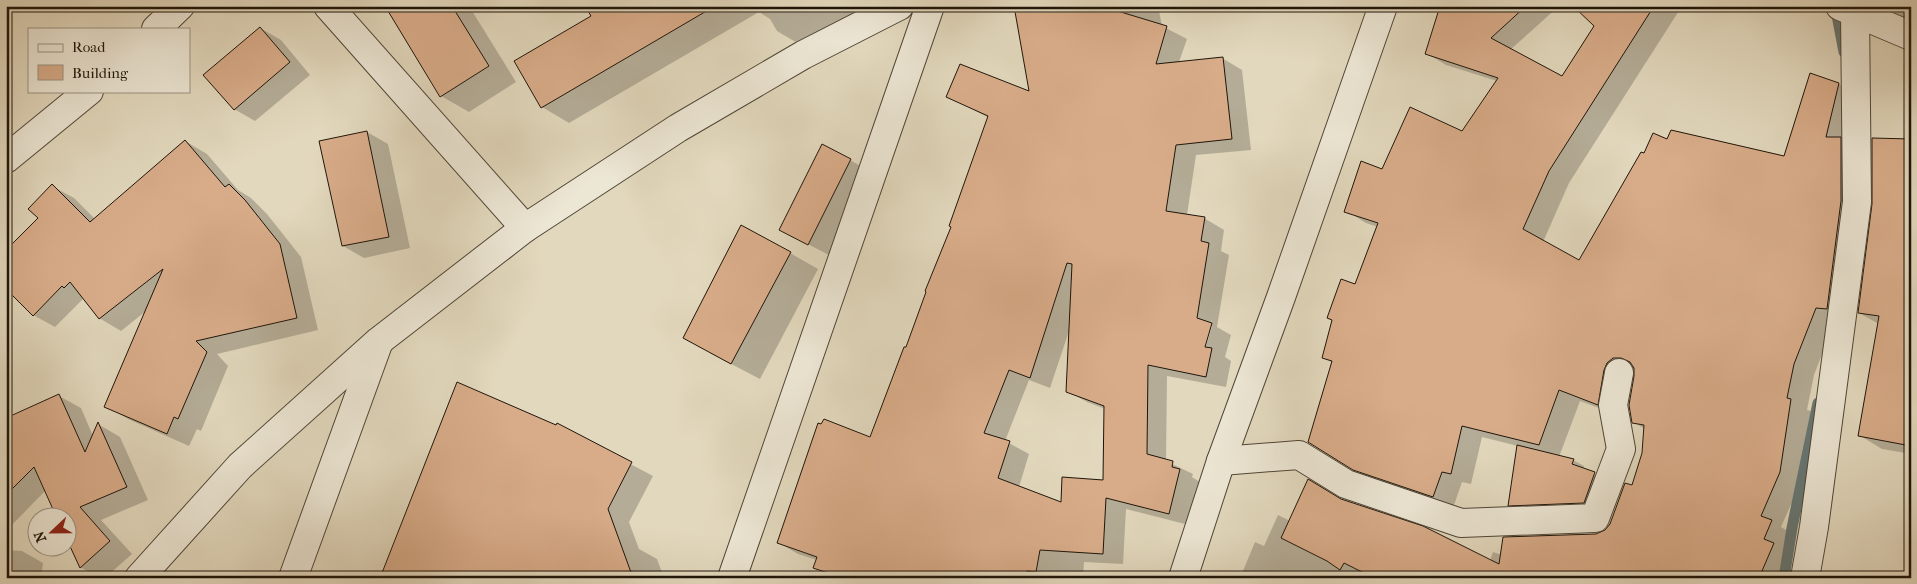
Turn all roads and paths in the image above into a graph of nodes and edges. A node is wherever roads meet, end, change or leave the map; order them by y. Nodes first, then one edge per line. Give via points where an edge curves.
1 (180, 6) edge
2 (328, 6) edge
3 (899, 6) edge
4 (930, 6) edge
5 (1383, 6) edge
6 (1847, 10) edge
7 (157, 28) edge
8 (1911, 36) edge
9 (88, 92) edge
10 (6, 160) edge
11 (525, 228) junction
12 (379, 341) junction
13 (1619, 373) dead end
14 (1221, 461) junction
15 (139, 578) edge
16 (293, 578) edge
17 (732, 578) edge
18 (1183, 578) edge
19 (1805, 578) edge

1 - 7 street
2 - 11 street
3 - 11 street via 803,56 678,128
4 - 17 street
5 - 14 street
6 - 8 street
6 - 19 street via 1857,202
9 - 10 street
11 - 12 street
12 - 15 street via 240,466
12 - 16 street
13 - 14 street via 1613,406 1621,449 1595,518 1461,523 1346,484 1298,456
14 - 18 street

